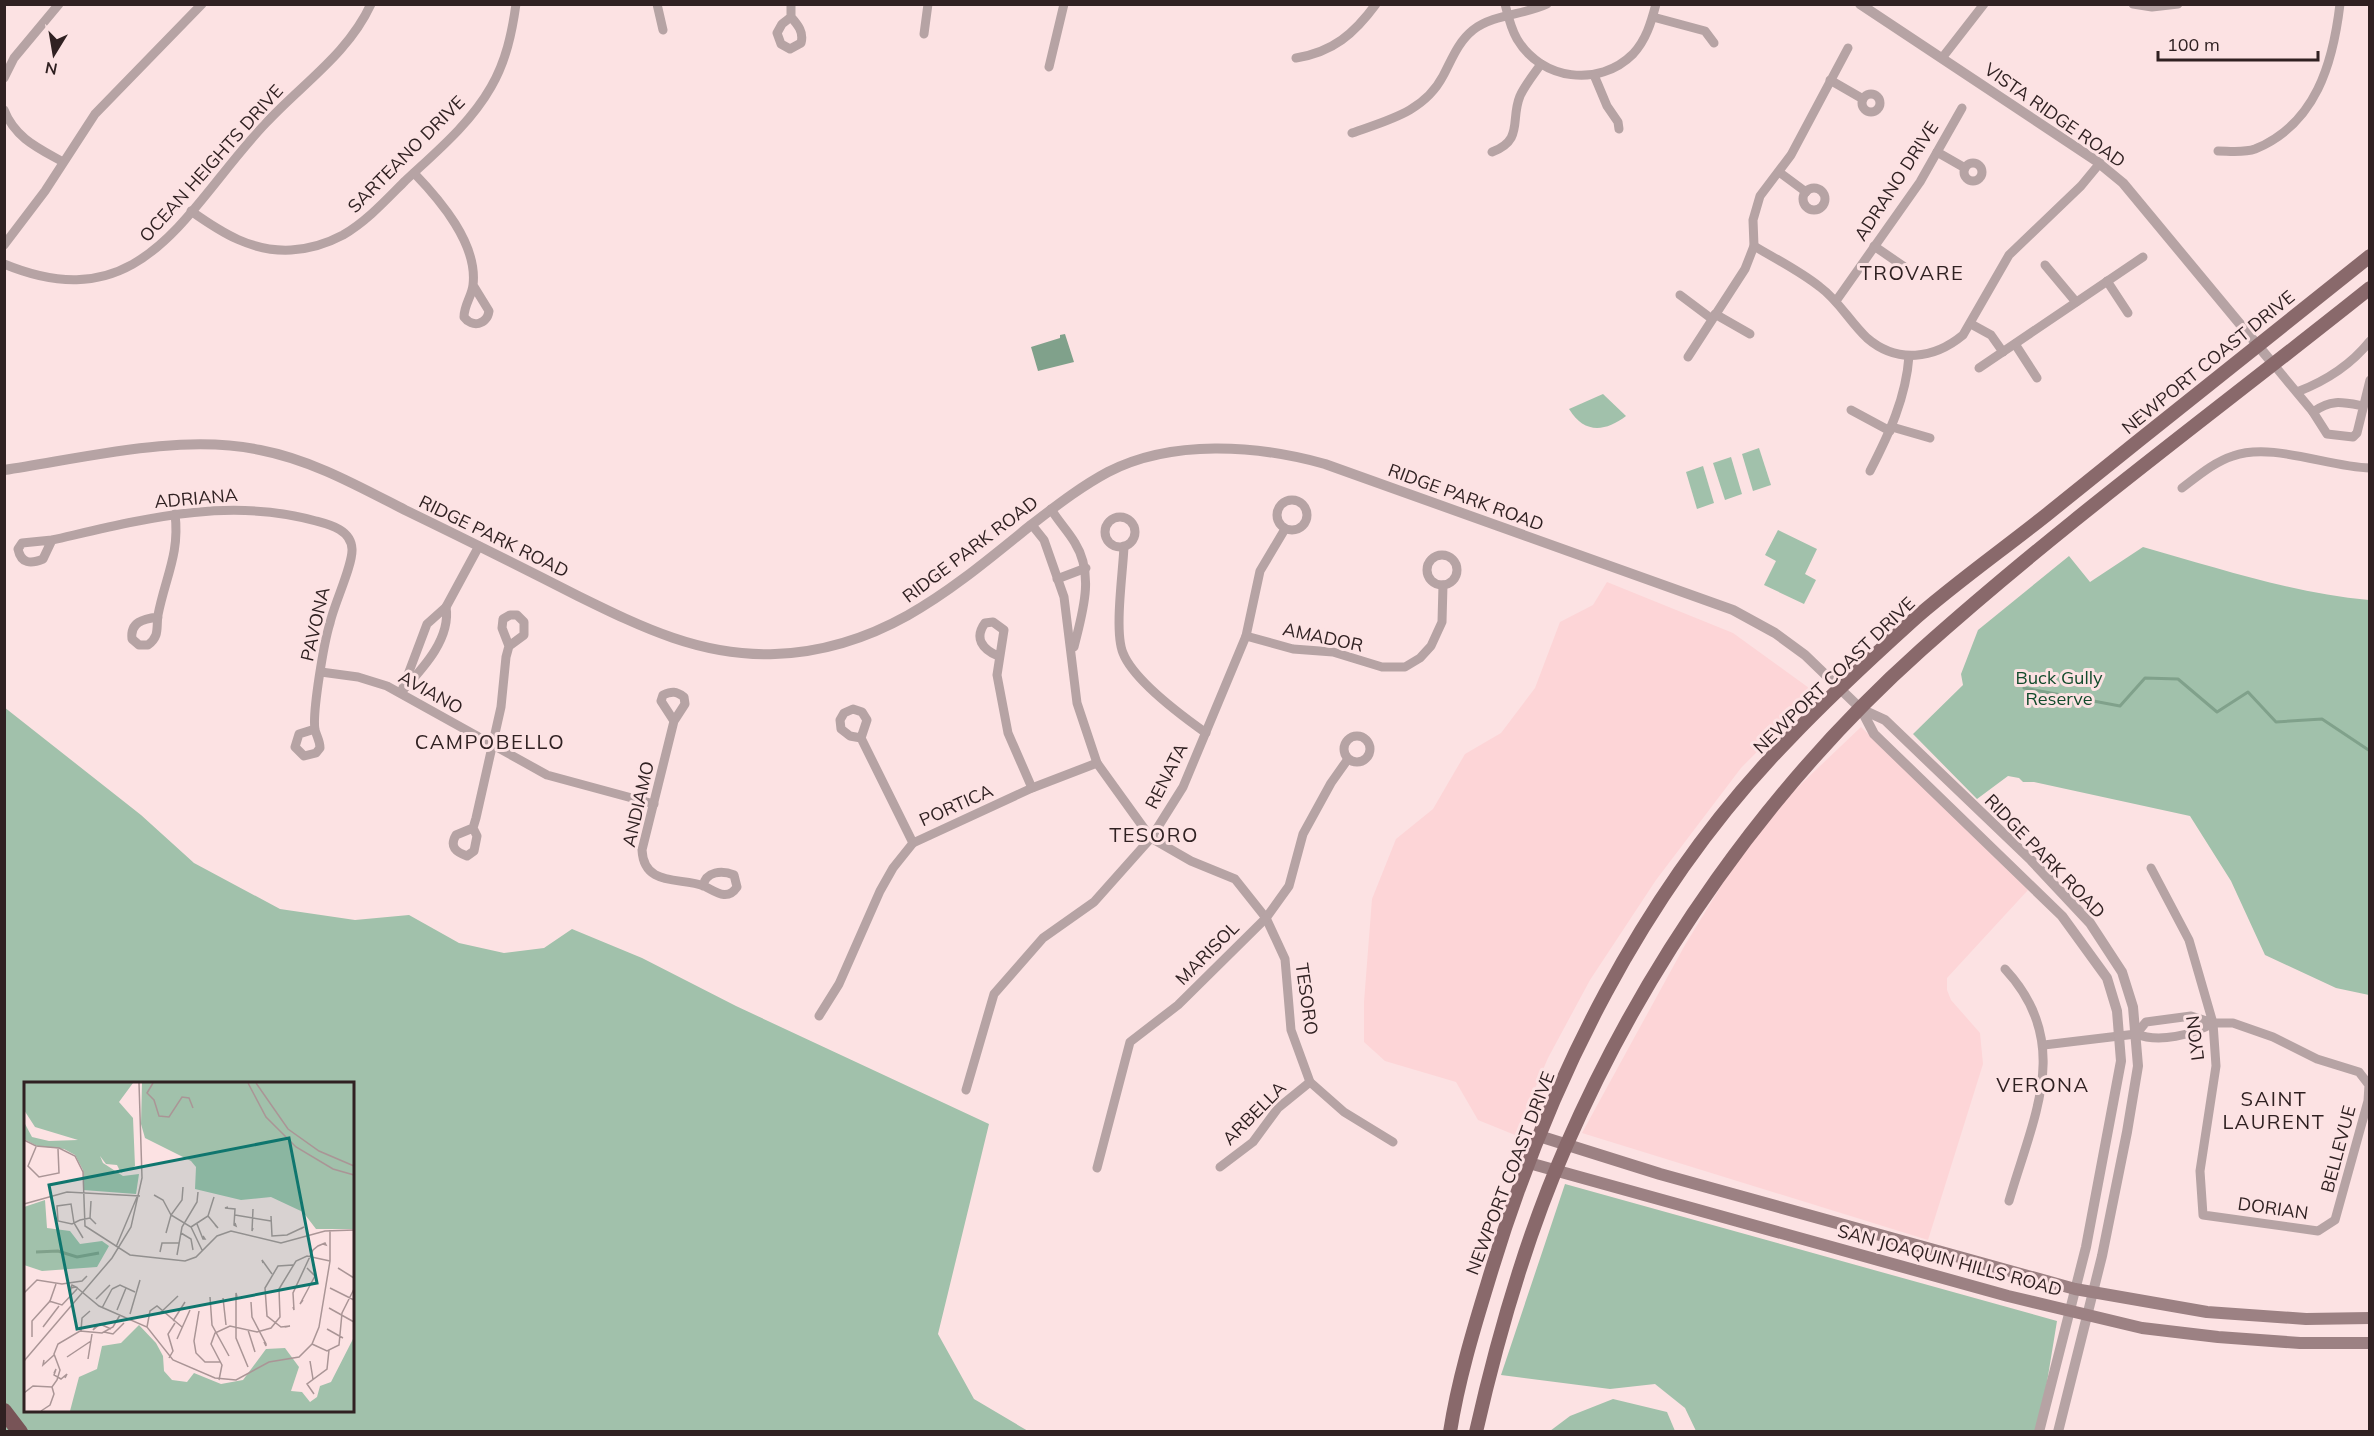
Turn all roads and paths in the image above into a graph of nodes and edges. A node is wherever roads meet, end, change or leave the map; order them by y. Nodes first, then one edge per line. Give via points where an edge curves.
1 (59, 4) edge
2 (202, 4) edge
3 (371, 4) edge
4 (516, 4) edge
5 (657, 4) edge
6 (791, 4) edge
7 (928, 4) edge
8 (1064, 4) edge
9 (1376, 4) edge
10 (1505, 4) edge
11 (1547, 4) edge
12 (1656, 4) edge
13 (1860, 4) edge
14 (1984, 4) edge
15 (2133, 4) edge
16 (2340, 4) edge
17 (2176, 5) edge
18 (1508, 16) junction
19 (1653, 16) junction
20 (791, 17) dead end
21 (663, 30) dead end
22 (924, 34) dead end
23 (1714, 43) dead end
24 (1848, 48) dead end
25 (1296, 58) dead end
26 (1942, 58) junction
27 (1541, 64) junction
28 (1049, 67) dead end
29 (1594, 75) junction
30 (4, 78) edge
31 (1830, 80) junction
32 (1863, 99) dead end
33 (1962, 108) dead end
34 (4, 110) edge
35 (1619, 129) dead end
36 (1352, 133) dead end
37 (2218, 151) dead end
38 (1492, 152) dead end
39 (1937, 152) junction
40 (63, 162) junction
41 (2100, 163) junction
42 (1965, 168) dead end
43 (1779, 172) junction
44 (414, 173) junction
45 (1806, 192) dead end
46 (191, 211) junction
47 (4, 245) edge
48 (1754, 246) junction
49 (1874, 246) junction
50 (2370, 256) edge
51 (2143, 257) dead end
52 (4, 264) edge
53 (2045, 265) dead end
54 (1906, 268) dead end
55 (2107, 281) junction
56 (473, 285) dead end
57 (2370, 288) edge
58 (1680, 295) dead end
59 (1836, 302) junction
60 (2076, 302) junction
61 (2128, 313) dead end
62 (1714, 317) junction
63 (1971, 324) junction
64 (1750, 334) dead end
65 (2370, 341) edge
66 (2014, 344) junction
67 (2257, 345) junction
68 (2003, 352) junction
69 (1909, 356) junction
70 (1688, 357) dead end
71 (2274, 365) junction
72 (1979, 368) dead end
73 (2037, 378) dead end
74 (2370, 380) edge
75 (2297, 392) junction
76 (2363, 406) junction
77 (1851, 410) dead end
78 (2313, 412) junction
79 (1891, 429) junction
80 (1930, 438) dead end
81 (2370, 468) edge
82 (4, 470) edge
83 (1870, 471) dead end
84 (2182, 488) dead end
85 (1051, 509) junction
86 (175, 514) junction
87 (1032, 525) junction
88 (1285, 529) dead end
89 (343, 531) joint
90 (52, 540) dead end
91 (479, 546) junction
92 (1124, 546) dead end
93 (1086, 568) junction
94 (1057, 579) junction
95 (1443, 585) dead end
96 (446, 607) junction
97 (158, 617) dead end
98 (1246, 636) junction
99 (423, 639) junction
100 (435, 645) junction
101 (509, 646) dead end
102 (1072, 652) junction
103 (998, 656) dead end
104 (321, 672) junction
105 (1840, 689) junction
106 (401, 693) junction
107 (1861, 709) junction
108 (674, 721) dead end
109 (315, 729) dead end
110 (1206, 733) junction
111 (861, 738) dead end
112 (493, 745) junction
113 (1348, 759) dead end
114 (1097, 763) junction
115 (1032, 788) junction
116 (654, 804) junction
117 (473, 828) dead end
118 (1151, 838) junction
119 (913, 843) junction
120 (2151, 868) dead end
121 (703, 886) dead end
122 (1266, 918) junction
123 (2005, 969) dead end
124 (819, 1016) dead end
125 (2213, 1023) junction
126 (2136, 1034) junction
127 (2120, 1036) junction
128 (2044, 1045) junction
129 (1310, 1082) junction
130 (2369, 1085) edge
131 (966, 1090) dead end
132 (1539, 1136) junction
133 (1393, 1142) dead end
134 (1566, 1144) junction
135 (1529, 1163) junction
136 (1220, 1167) dead end
137 (1097, 1168) dead end
138 (1556, 1171) junction
139 (2009, 1201) dead end
140 (2203, 1215) joint
141 (2335, 1220) joint
142 (2075, 1289) junction
143 (2092, 1293) junction
144 (2069, 1310) junction
145 (2086, 1314) junction
146 (2370, 1318) edge
147 (2370, 1343) edge
148 (4, 1411) edge
149 (20, 1431) edge
150 (1450, 1431) edge
151 (1476, 1431) edge
152 (2039, 1431) edge
153 (2058, 1431) edge

1 - 30 street via 14,58
2 - 40 street via 117,89
3 - 46 street, OCEAN HEIGHTS DRIVE via 336,56 267,122
4 - 44 street, SARTEANO DRIVE via 508,45 492,86 464,124
5 - 21 street
6 - 20 street
7 - 22 street
8 - 28 street
9 - 25 street via 1360,26 1338,45
10 - 18 street
11 - 18 street
12 - 19 street
13 - 26 street, VISTA RIDGE ROAD
14 - 26 street
15 - 17 street
16 - 37 street via 2330,64 2304,110 2288,127 2253,150
18 - 27 street via 1517,39
18 - 36 street via 1486,23 1464,39 1433,91 1415,108
19 - 23 street via 1705,31
19 - 29 street via 1648,32 1633,54 1621,64
24 - 31 street
26 - 41 street, VISTA RIDGE ROAD
27 - 29 street via 1569,75
27 - 38 street via 1519,98 1513,136 1508,144
29 - 35 street
31 - 32 street
31 - 43 street
33 - 39 street, ADRANO DRIVE
34 - 40 street via 26,141
39 - 42 street
39 - 49 street, ADRANO DRIVE
40 - 47 street
41 - 63 street via 2082,186 2009,255
41 - 67 street, VISTA RIDGE ROAD via 2137,197
43 - 45 street
43 - 48 street via 1760,196 1753,220
44 - 46 street, SARTEANO DRIVE via 357,226 308,248 254,246 221,232
44 - 56 street via 435,195 459,231
46 - 52 street, OCEAN HEIGHTS DRIVE via 161,247 124,269 103,276 43,278
48 - 59 street via 1808,278
48 - 62 street via 1745,269
49 - 54 street
49 - 59 street, ADRANO DRIVE
50 - 67 main road, NEWPORT COAST DRIVE
51 - 55 street
53 - 60 street
55 - 60 street
55 - 61 street
57 - 71 main road
58 - 62 street
59 - 69 street via 1877,345
60 - 66 street
62 - 64 street
62 - 70 street
63 - 68 street via 1991,335
63 - 69 street via 1963,335 1942,349
65 - 75 street via 2326,380
66 - 68 street
66 - 73 street
67 - 71 street, VISTA RIDGE ROAD
67 - 105 main road, NEWPORT COAST DRIVE via 1912,621
68 - 72 street
69 - 79 street via 1908,378
71 - 75 street
71 - 107 main road via 1993,589 1920,651
74 - 76 street
75 - 78 street
76 - 78 street via 2339,401 2325,403
76 - 78 street via 2356,433 2346,438 2327,434
77 - 79 street
79 - 80 street
79 - 83 street
81 - 84 street via 2274,453 2245,453 2217,463
82 - 91 street, RIDGE PARK ROAD via 171,446 248,447 322,468
85 - 87 street, RIDGE PARK ROAD
85 - 93 street, TESORO via 1076,544
85 - 105 street, RIDGE PARK ROAD via 1110,471 1154,456 1232,448 1307,459 1733,610 1775,633
86 - 89 street, ADRIANA via 225,509 270,511 318,521
86 - 90 street, ADRIANA
86 - 97 street via 177,546
87 - 91 street, RIDGE PARK ROAD via 925,607 894,624 836,645 773,654 727,652 667,637
87 - 94 street, TESORO via 1044,540
88 - 98 street, RENATA via 1260,571
89 - 104 street, PAVONA via 352,556 329,624
91 - 96 street
92 - 110 street via 1120,623 1123,653 1171,709
93 - 94 street
93 - 102 street, TESORO via 1084,604
94 - 102 street, TESORO via 1064,597
95 - 98 street, AMADOR via 1442,622 1431,646 1405,667 1382,667 1333,652 1293,649
96 - 99 street via 427,624
96 - 100 street via 446,627
98 - 110 street, RENATA
99 - 100 street
99 - 106 street
100 - 106 street via 429,662
101 - 112 street
102 - 114 street, TESORO via 1077,703
103 - 115 street via 997,675 1008,733
104 - 106 street, AVIANO via 373,681
104 - 109 street, PAVONA
105 - 107 street, RIDGE PARK ROAD
105 - 132 main road, NEWPORT COAST DRIVE via 1734,801 1671,883 1584,1035
106 - 112 street, AVIANO
107 - 126 street, RIDGE PARK ROAD via 1885,720 2026,855 2090,923 2122,972 2133,1007
107 - 127 street, RIDGE PARK ROAD via 1874,734 2062,916 2107,978
107 - 134 main road via 1788,790 1706,894 1655,972
108 - 116 street, ANDIAMO
110 - 118 street, RENATA via 1183,787
111 - 119 street
112 - 116 street, AVIANO via 547,775
112 - 117 street
113 - 122 street, MARISOL via 1303,834 1289,886
114 - 115 street, PORTICA
114 - 118 street, TESORO
115 - 119 street, PORTICA
116 - 121 street, ANDIAMO via 642,850 645,866 658,878
118 - 122 street, TESORO via 1191,861 1235,879
118 - 131 street, RENATA via 1094,902 1043,938 994,993
119 - 124 street, PORTICA via 880,891 838,984
120 - 125 street, LYON via 2189,940
122 - 129 street, TESORO via 1285,959 1291,1030
122 - 137 street, MARISOL via 1178,1005 1130,1042
123 - 128 street via 2033,1008
125 - 126 street via 2198,1032 2148,1039
125 - 126 street via 2191,1016 2163,1019 2146,1022
125 - 130 street via 2233,1023 2273,1037 2317,1059 2359,1072
125 - 140 street, LYON via 2216,1066 2200,1171
126 - 127 street
126 - 143 street, RIDGE PARK ROAD via 2138,1066 2127,1132
127 - 128 street
127 - 142 street, RIDGE PARK ROAD via 2121,1061
128 - 139 street via 2037,1103
129 - 133 street, TESORO via 1344,1112
129 - 136 street, ARBELLA via 1278,1108 1253,1142
130 - 141 street, BELLEVUE
132 - 134 main road, SAN JOAQUIN HILLS ROAD
132 - 135 main road, NEWPORT COAST DRIVE
134 - 138 main road
134 - 142 main road, SAN JOAQUIN HILLS ROAD via 1660,1174
135 - 138 main road, SAN JOAQUIN HILLS ROAD
135 - 150 main road, NEWPORT COAST DRIVE via 1474,1326
138 - 144 main road, SAN JOAQUIN HILLS ROAD
138 - 151 main road via 1520,1271
140 - 141 street, DORIAN via 2318,1231
142 - 143 main road, SAN JOAQUIN HILLS ROAD
142 - 144 street, RIDGE PARK ROAD
143 - 145 street, RIDGE PARK ROAD
143 - 146 main road, SAN JOAQUIN HILLS ROAD via 2207,1312 2306,1319
144 - 145 main road, SAN JOAQUIN HILLS ROAD
144 - 152 street, RIDGE PARK ROAD
145 - 147 main road, SAN JOAQUIN HILLS ROAD via 2142,1328 2218,1337
145 - 153 street, RIDGE PARK ROAD
148 - 149 highway

